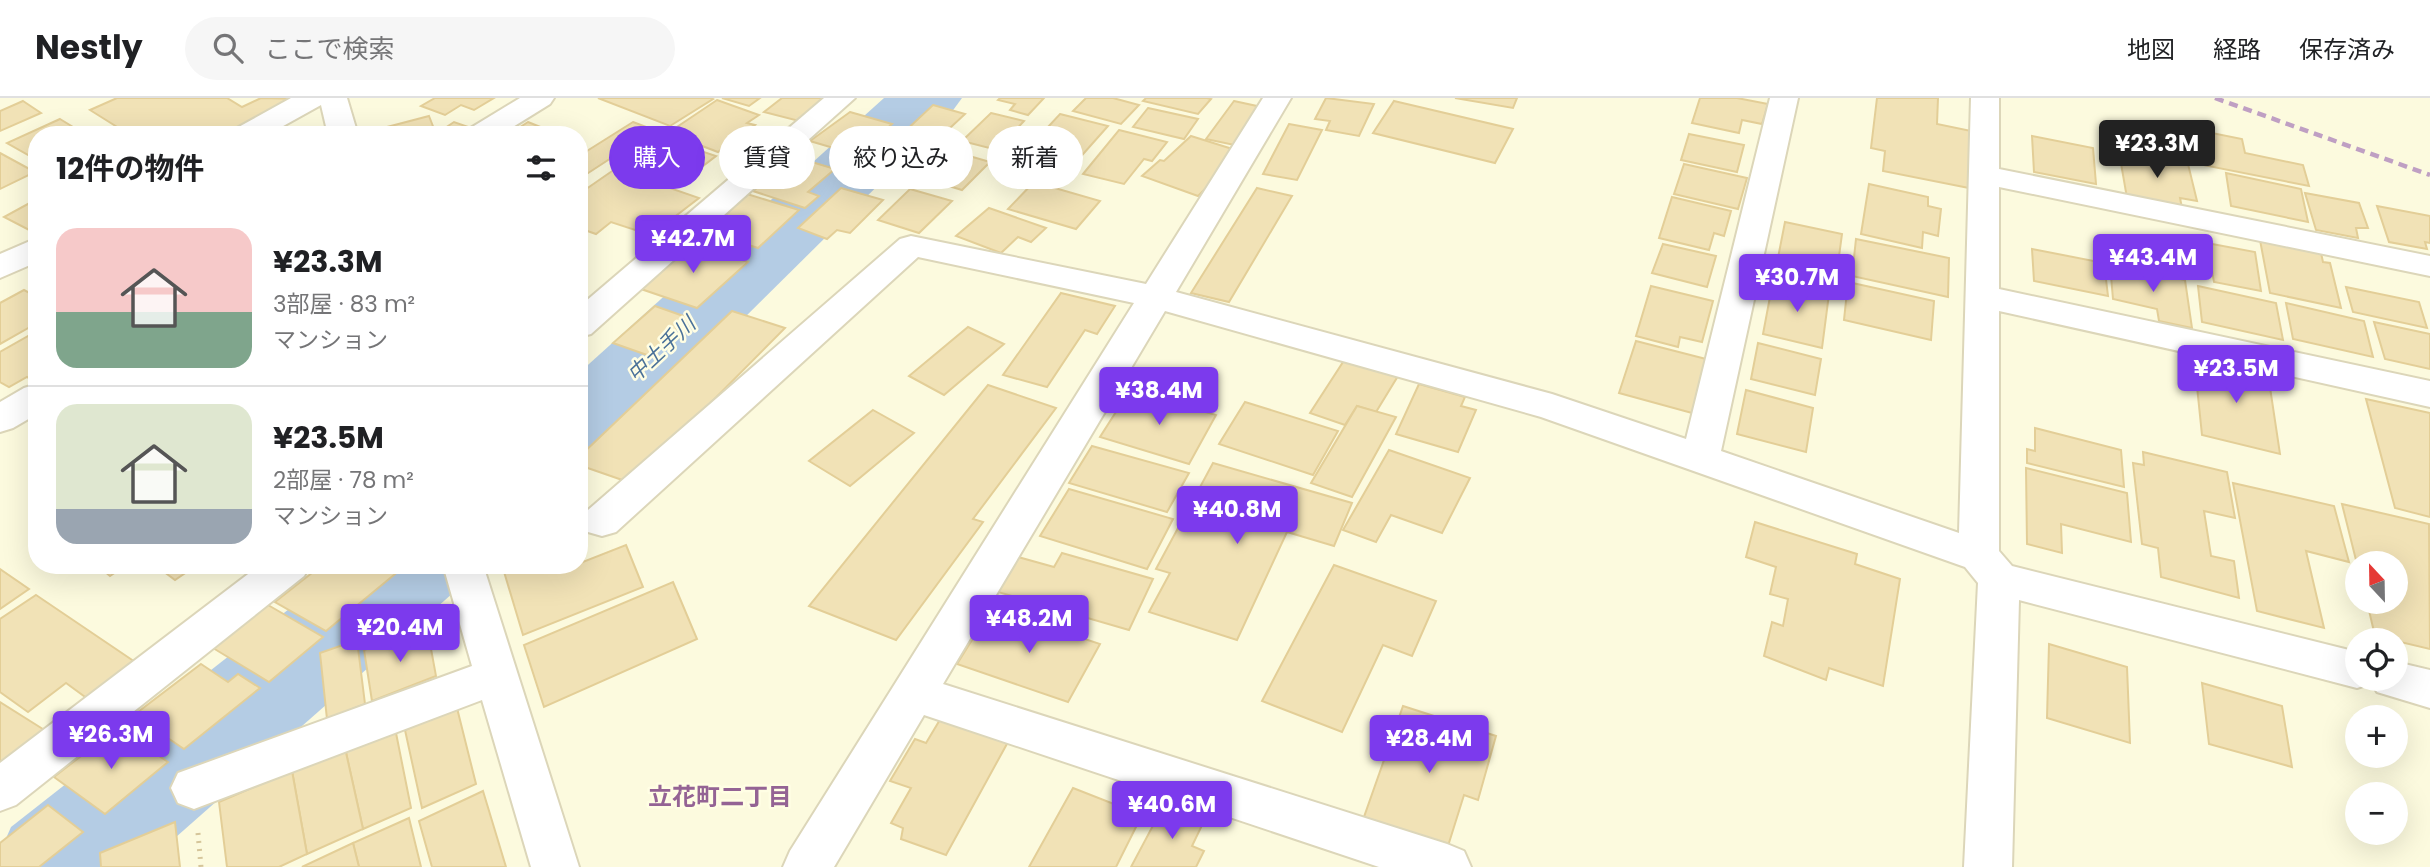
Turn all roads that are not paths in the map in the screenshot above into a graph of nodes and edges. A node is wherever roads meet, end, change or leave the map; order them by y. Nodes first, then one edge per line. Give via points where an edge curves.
1 (312, 98) edge
2 (334, 98) edge
3 (540, 98) edge
4 (841, 98) edge
5 (1277, 98) edge
6 (1784, 98) edge
7 (1982, 99) edge
8 (261, 126) edge
9 (341, 126) edge
10 (494, 126) edge
11 (1985, 175) junction
12 (0, 234) edge
13 (28, 246) edge
14 (28, 254) edge
15 (2430, 265) edge
16 (0, 268) edge
17 (1156, 296) junction
18 (1983, 296) junction
19 (588, 318) edge
20 (2430, 394) edge
21 (28, 402) edge
22 (0, 419) edge
23 (1700, 459) junction
24 (601, 521) dead end
25 (1989, 568) junction
26 (278, 574) edge
27 (466, 574) edge
28 (2345, 667) edge
29 (497, 675) junction
30 (2408, 683) edge
31 (2430, 689) edge
32 (914, 693) junction
33 (194, 788) dead end
34 (0, 790) edge
35 (555, 867) edge
36 (807, 867) edge
37 (1447, 867) edge
38 (1988, 867) edge

1 - 8 street
2 - 9 street
3 - 10 street
4 - 19 street
5 - 17 street
6 - 23 street
7 - 11 street
11 - 15 street
11 - 18 street
12 - 13 street
14 - 16 street
17 - 23 street via 1552,407
17 - 24 street via 911,246
17 - 32 street
18 - 20 street
18 - 25 street
21 - 22 street
23 - 25 street
25 - 28 street
25 - 38 street
26 - 34 street
27 - 29 street
29 - 33 street
29 - 35 street
30 - 31 street
32 - 36 street
32 - 37 street

